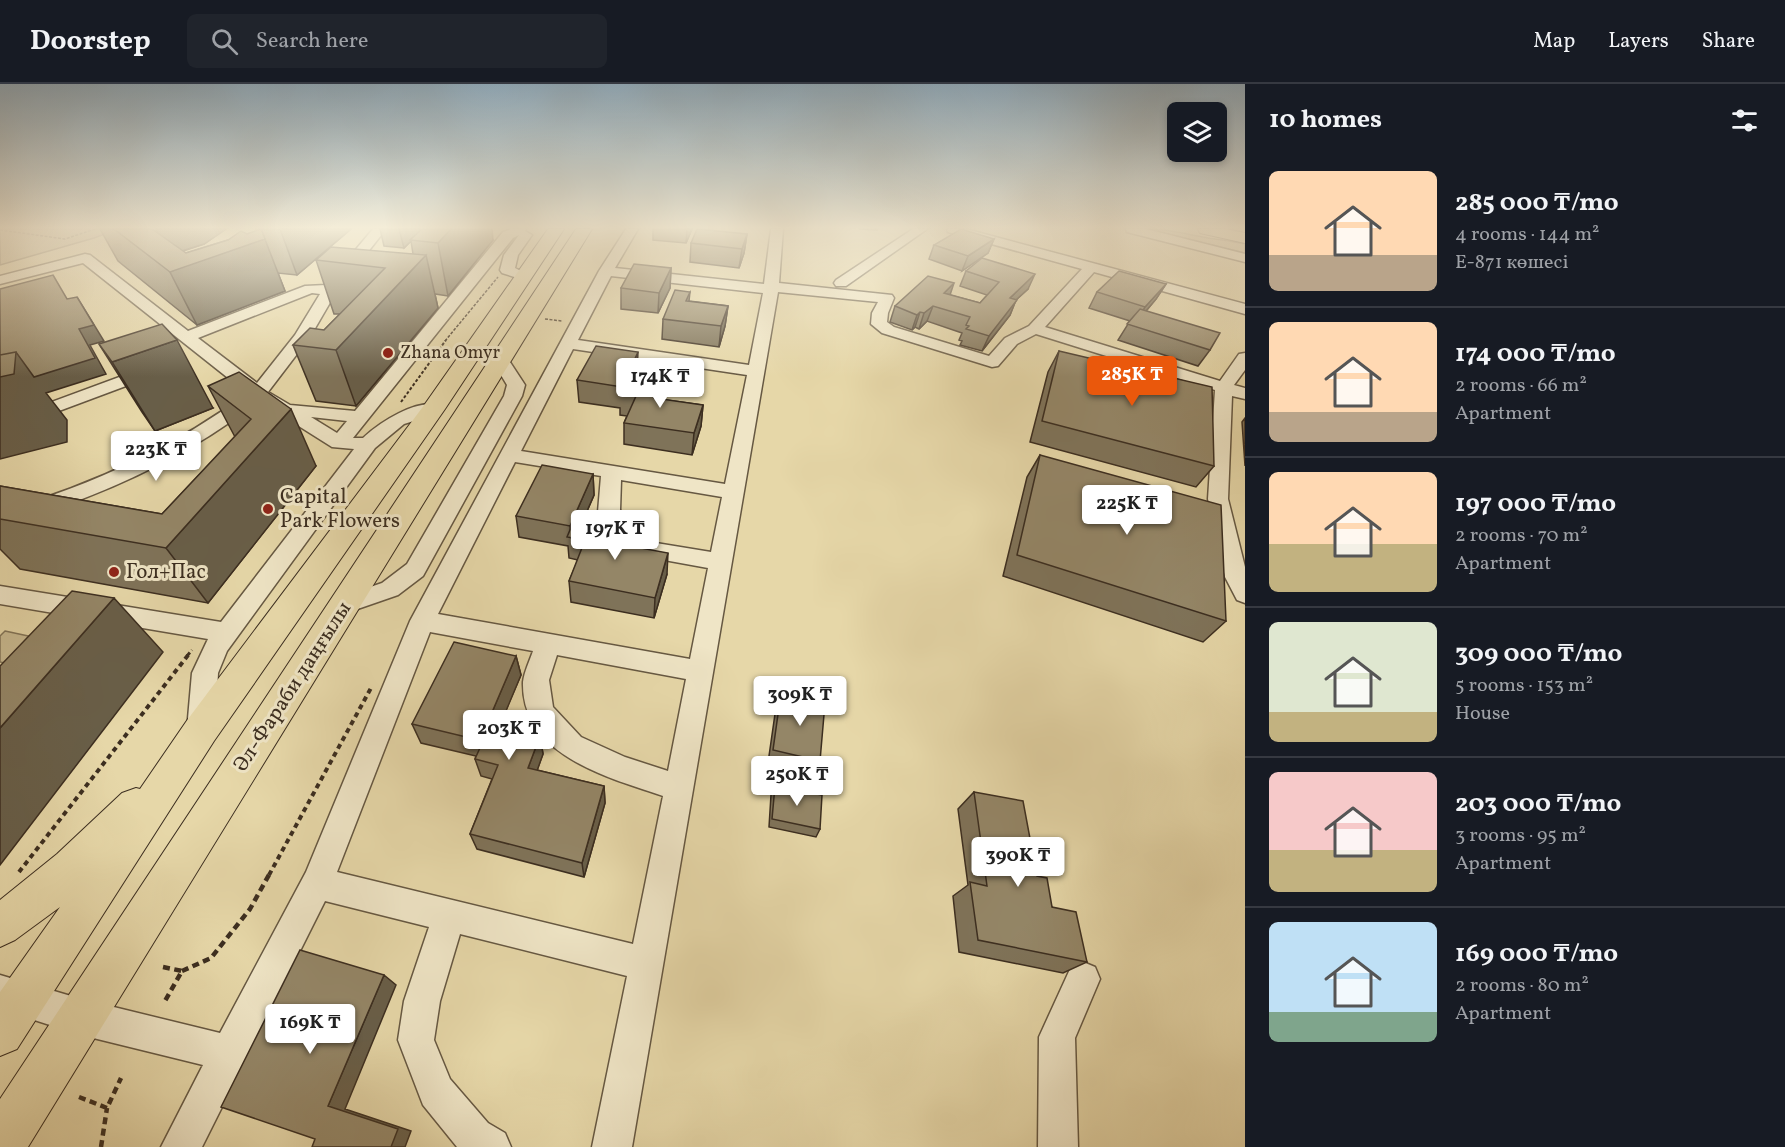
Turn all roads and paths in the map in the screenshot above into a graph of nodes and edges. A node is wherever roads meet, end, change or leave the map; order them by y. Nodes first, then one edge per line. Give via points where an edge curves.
1 (109, 279) edge
2 (339, 279) edge
3 (475, 279) edge
4 (496, 279) edge
5 (522, 279) edge
6 (552, 279) edge
7 (602, 279) edge
8 (679, 279) edge
9 (771, 279) edge
10 (848, 279) edge
11 (1081, 279) edge
12 (1134, 279) edge
13 (841, 283) dead end
14 (331, 288) junction
15 (770, 288) junction
16 (353, 291) edge
17 (430, 300) dead end
18 (453, 303) junction
19 (1245, 309) edge
20 (1035, 329) junction
21 (186, 337) junction
22 (568, 344) junction
23 (204, 351) junction
24 (1245, 358) edge
25 (755, 371) junction
26 (1224, 387) junction
27 (258, 393) junction
28 (1245, 394) edge
29 (397, 407) dead end
30 (433, 409) junction
31 (285, 410) junction
32 (360, 417) junction
33 (0, 427) edge
34 (339, 442) junction
35 (368, 444) junction
36 (509, 454) junction
37 (611, 471) junction
38 (734, 492) junction
39 (2, 520) edge
40 (721, 562) junction
41 (1245, 594) edge
42 (0, 595) edge
43 (422, 621) junction
44 (217, 631) junction
45 (548, 644) junction
46 (700, 671) junction
47 (201, 730) junction
48 (179, 763) junction
49 (679, 788) junction
50 (15, 877) dead end
51 (317, 883) junction
52 (449, 916) junction
53 (0, 924) edge
54 (646, 964) junction
55 (163, 967) dead end
56 (1083, 979) edge
57 (165, 1001) dead end
58 (8, 1008) edge
59 (81, 1017) junction
60 (229, 1053) junction
61 (122, 1078) dead end
62 (79, 1097) dead end
63 (106, 1108) junction
64 (0, 1145) edge
65 (101, 1147) edge
66 (181, 1147) edge
67 (491, 1147) edge
68 (612, 1147) edge
69 (1058, 1147) edge

1 - 21 street
2 - 14 street
3 - 18 street
4 - 29 path
5 - 30 main road
6 - 59 main road, Әл-Фараби даңғылы
7 - 22 street
8 - 15 street
9 - 15 street
10 - 13 street
11 - 20 street
12 - 19 street
14 - 16 street
14 - 21 street via 310,289
14 - 27 street via 302,337
15 - 20 street via 887,298 879,324 888,330 992,362 1011,341
15 - 25 street
17 - 18 street
18 - 32 street
20 - 26 street
21 - 23 street
22 - 25 street
22 - 36 street
23 - 27 street
23 - 33 street
24 - 26 street
25 - 38 street
26 - 28 street
26 - 41 street via 1218,499 1236,577
27 - 31 street
27 - 39 street via 218,424 145,465 58,502
30 - 35 street via 387,424
30 - 47 main road
31 - 32 street
31 - 34 street
32 - 34 street
34 - 35 street
35 - 44 street
36 - 37 street
36 - 43 street
37 - 38 street
37 - 40 street via 609,512 628,532 650,550
38 - 40 street
40 - 46 street
42 - 44 street
43 - 45 street
43 - 51 street
44 - 47 street via 217,646 205,673
44 - 50 path
45 - 46 street
45 - 49 street via 536,680 540,712 555,729 571,746
46 - 49 street
47 - 48 main road
48 - 53 main road via 67,873 30,906
48 - 58 main road
49 - 54 street
51 - 52 street
51 - 60 street
52 - 54 street
52 - 67 street via 422,1001 416,1040 436,1092 474,1137
54 - 68 street
55 - 57 path via 182,971
56 - 69 street via 1057,1037
58 - 59 street
59 - 60 street
59 - 64 main road, Әл-Фараби даңғылы
60 - 66 street
61 - 63 path
62 - 63 path
63 - 65 path

